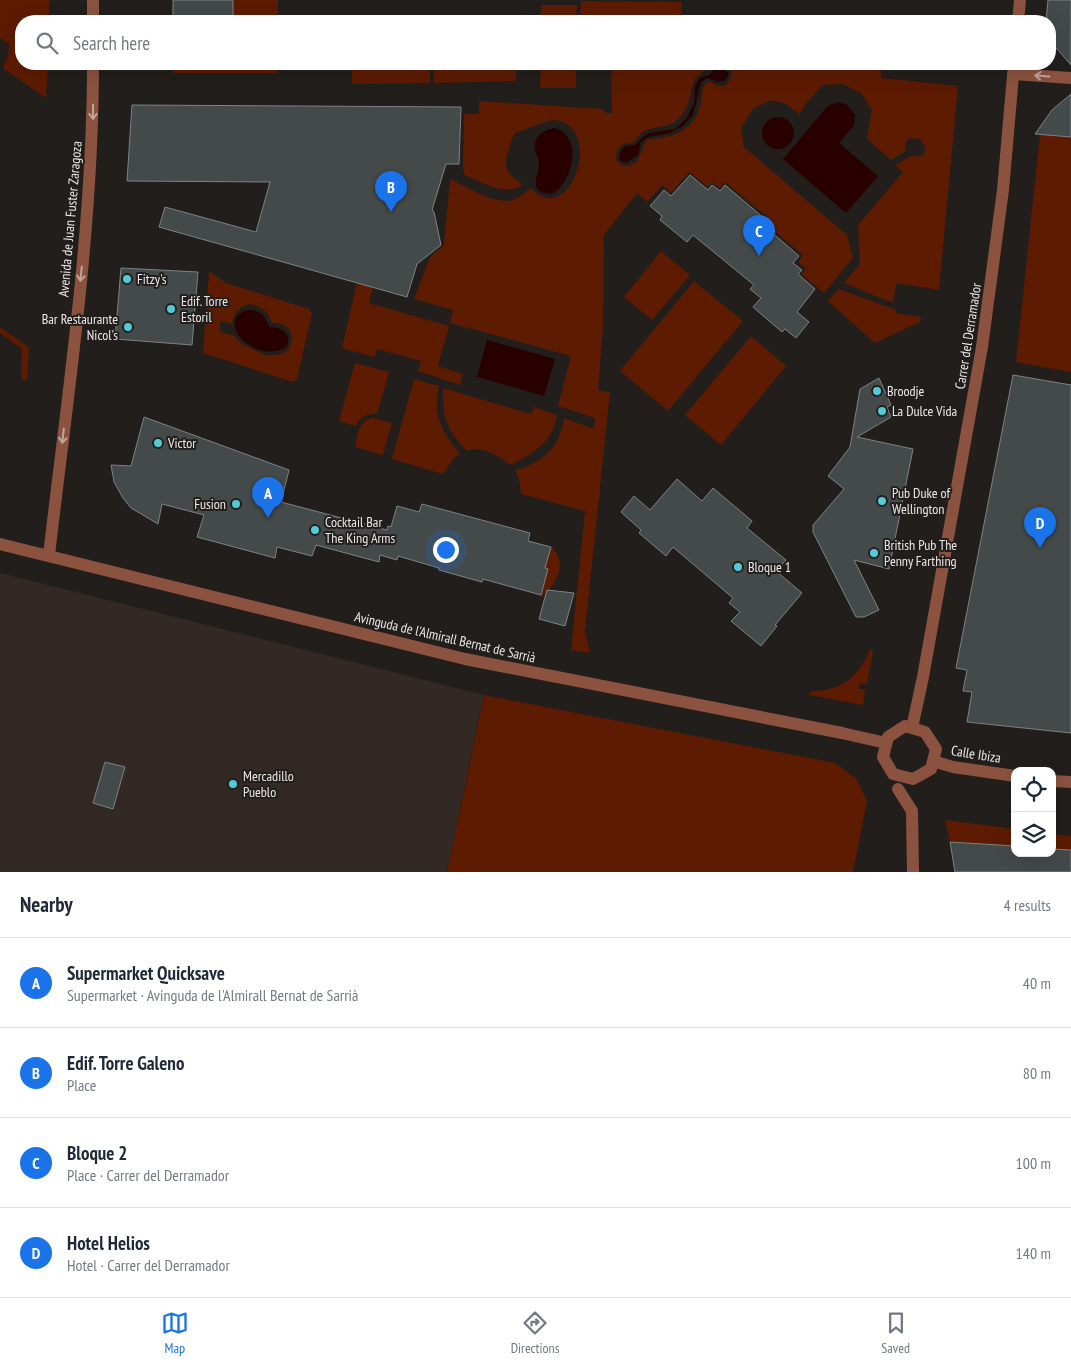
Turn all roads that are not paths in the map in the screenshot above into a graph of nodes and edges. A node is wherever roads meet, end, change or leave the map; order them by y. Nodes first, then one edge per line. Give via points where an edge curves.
1 (93, 0) edge
2 (1020, 0) edge
3 (93, 15) edge
4 (1019, 15) edge
5 (93, 70) edge
6 (1014, 70) edge
7 (1020, 70) edge
8 (1071, 78) edge
9 (0, 544) edge
10 (50, 556) junction
11 (912, 728) junction
12 (886, 743) junction
13 (933, 761) junction
14 (1011, 775) edge
15 (1056, 781) edge
16 (1071, 782) edge
17 (898, 789) dead end
18 (914, 872) edge

1 - 3 street
2 - 4 street
5 -> 10 street, Avenida de Juan Fuster Zaragoza via 93,130 86,234
6 - 11 street, Carrer del Derramador via 1003,190 982,347
8 -> 7 street
9 - 10 street, Avinguda de l'Almirall Bernat de Sarrià
10 - 12 street, Avinguda de l'Almirall Bernat de Sarrià via 465,659
11 - 12 street via 906,726 888,736
11 - 13 street via 925,732 936,749
12 - 13 street via 883,757 893,774 913,779 931,769
13 - 14 street, Calle Ibiza
15 - 16 street
17 - 18 street via 912,811

